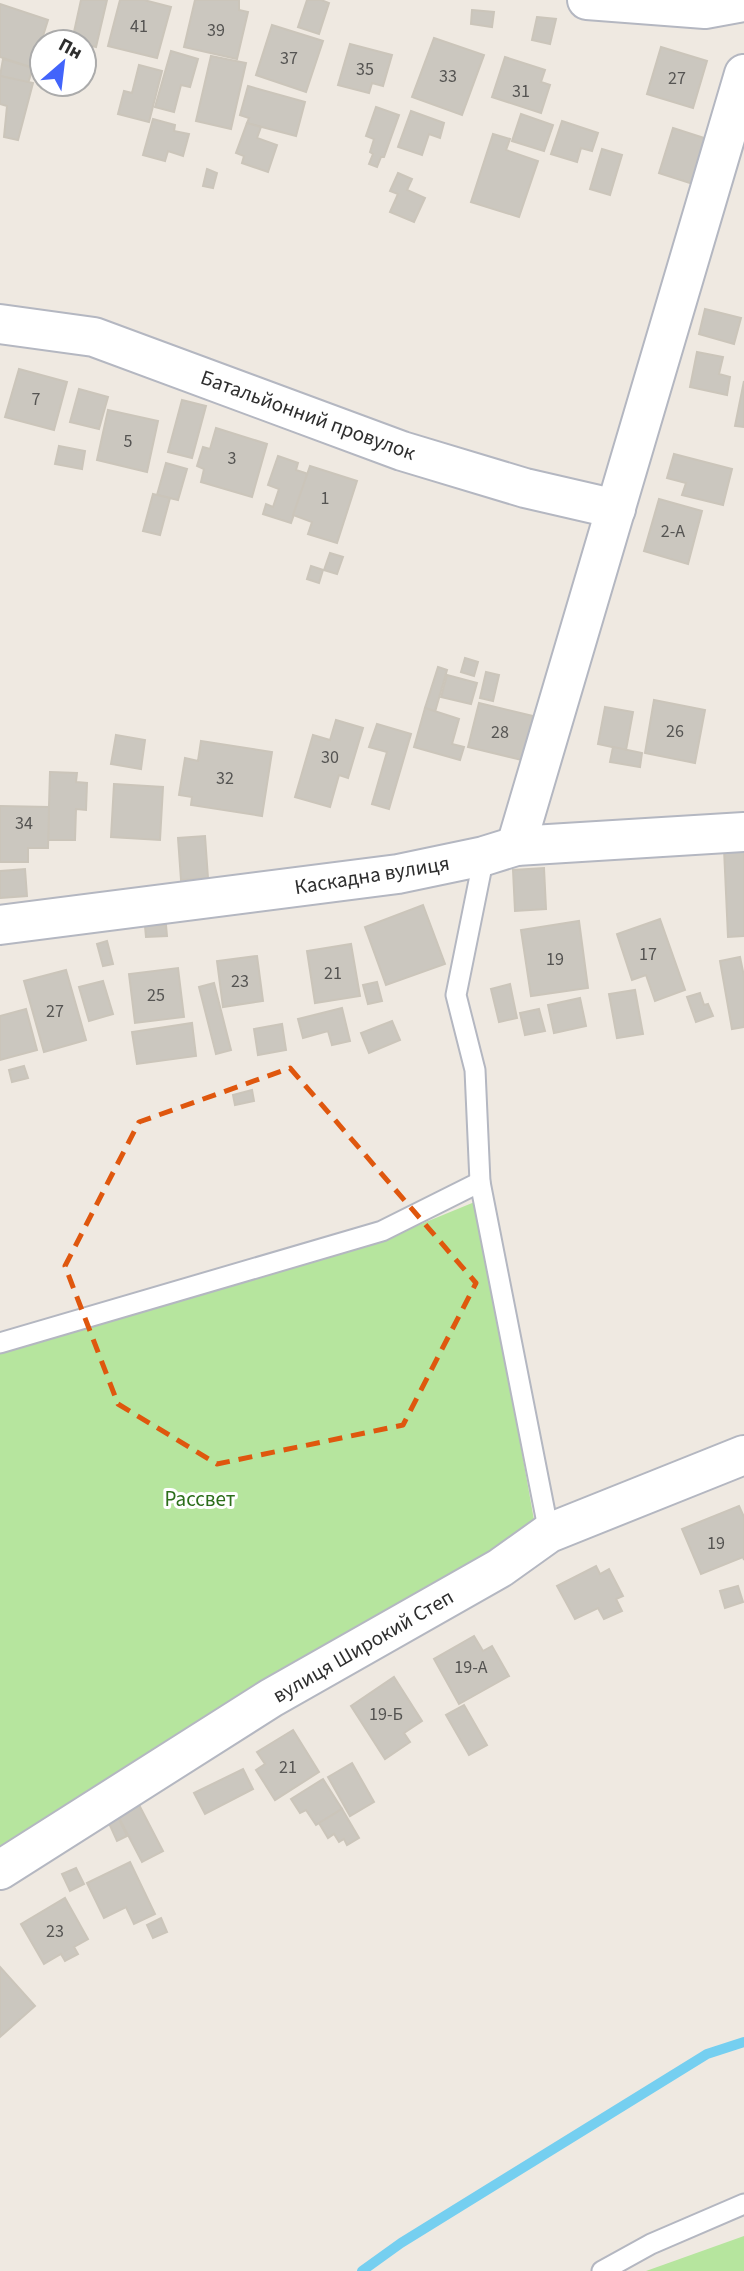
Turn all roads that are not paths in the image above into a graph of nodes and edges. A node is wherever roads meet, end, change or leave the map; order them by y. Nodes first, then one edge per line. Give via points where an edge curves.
1 (587, 0) edge
2 (744, 2) edge
3 (744, 74) edge
4 (0, 324) edge
5 (616, 509) junction
6 (744, 832) edge
7 (500, 851) junction
8 (0, 925) edge
9 (480, 1182) junction
10 (0, 1343) edge
11 (744, 1455) edge
12 (549, 1533) junction
13 (0, 1870) edge
14 (744, 2204) edge
15 (602, 2271) edge

1 - 2 street via 705,9
3 - 5 street
4 - 5 street, Батальйонний провулок via 94,337 402,451 525,488
5 - 7 street
6 - 7 street, Каскадна вулиця
7 - 8 street, Каскадна вулиця via 398,874
7 - 9 lane via 456,995 475,1070
9 - 10 lane via 382,1231
9 - 12 lane
11 - 12 street, вулиця Широкий Степ
12 - 13 street, вулиця Широкий Степ via 500,1568 271,1698
14 - 15 lane via 651,2244

